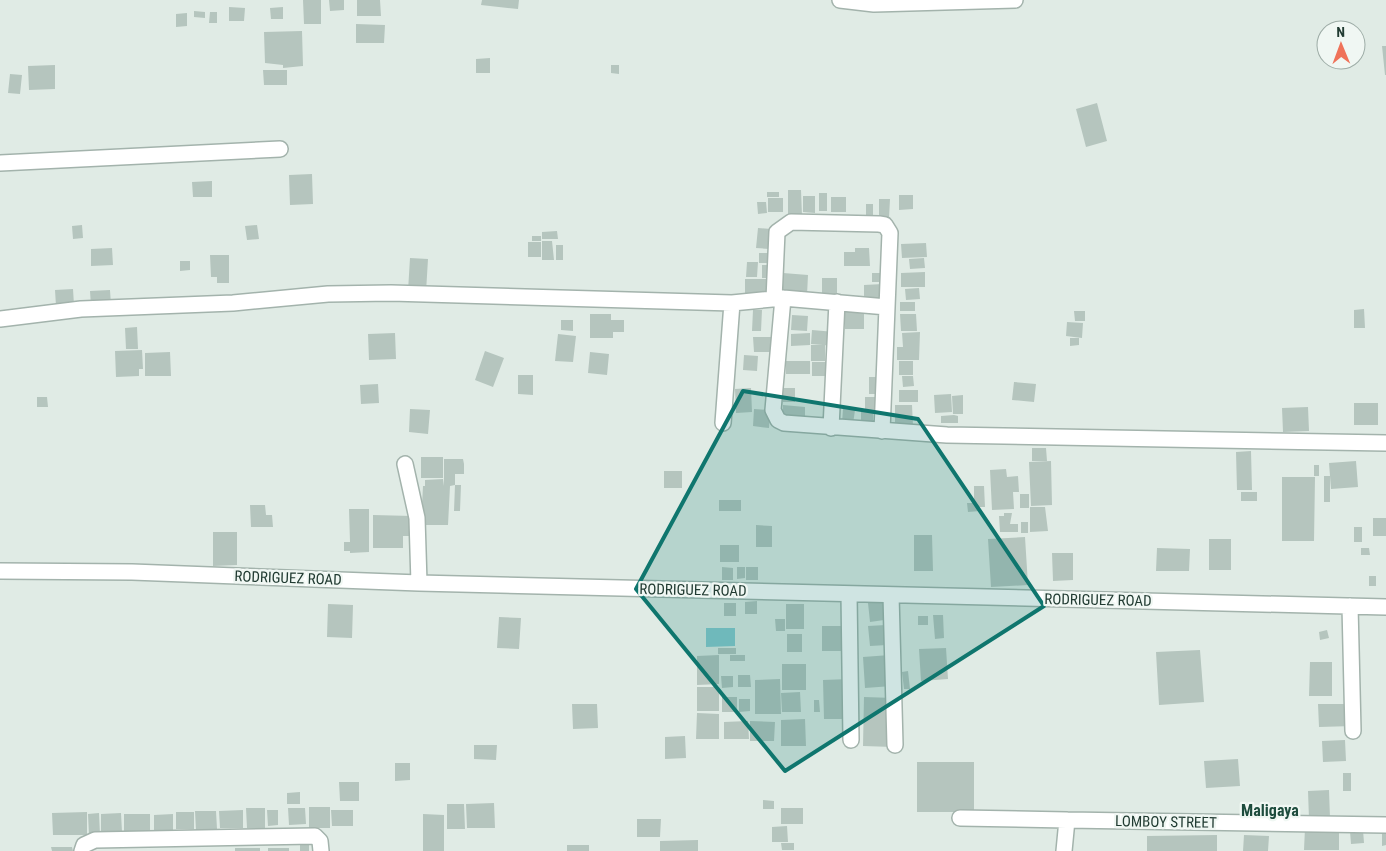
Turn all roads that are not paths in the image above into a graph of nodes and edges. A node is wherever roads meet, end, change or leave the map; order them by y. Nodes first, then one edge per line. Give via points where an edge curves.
1 (840, 0) edge
2 (1015, 0) edge
3 (280, 150) dead end
4 (0, 163) edge
5 (778, 298) junction
6 (837, 302) junction
7 (732, 303) junction
8 (887, 307) junction
9 (0, 319) edge
10 (723, 423) dead end
11 (830, 428) junction
12 (882, 431) junction
13 (1386, 443) edge
14 (405, 464) dead end
15 (0, 571) edge
16 (419, 583) junction
17 (850, 594) junction
18 (891, 595) junction
19 (1350, 606) junction
20 (1386, 607) edge
21 (1353, 731) dead end
22 (851, 740) dead end
23 (895, 745) dead end
24 (960, 818) dead end
25 (1067, 820) junction
26 (1386, 825) edge
27 (145, 844) edge
28 (264, 844) edge
29 (202, 845) edge
30 (82, 851) edge
31 (321, 851) edge
32 (1064, 851) edge

1 - 2 street via 874,4
3 - 4 street
5 - 6 street
5 - 7 street
5 - 8 street via 777,232 785,224 878,224 885,226 890,233
5 - 11 street via 774,416 784,423
6 - 8 street
6 - 11 street
7 - 9 street via 328,294 233,303 81,309
7 - 10 street
8 - 12 street
11 - 12 street
12 - 13 street via 957,436
14 - 16 street via 417,518
15 - 16 street, RODRIGUEZ ROAD via 132,572
16 - 17 street, RODRIGUEZ ROAD
17 - 18 street, RODRIGUEZ ROAD
17 - 22 street
18 - 19 street, RODRIGUEZ ROAD
18 - 23 street
19 - 20 street, RODRIGUEZ ROAD
19 - 21 street
24 - 25 street, LOMBOY STREET
25 - 26 street, LOMBOY STREET
25 - 32 street
27 - 29 street
27 - 30 street via 95,840 84,845
28 - 29 street
28 - 31 street via 315,836 320,841

